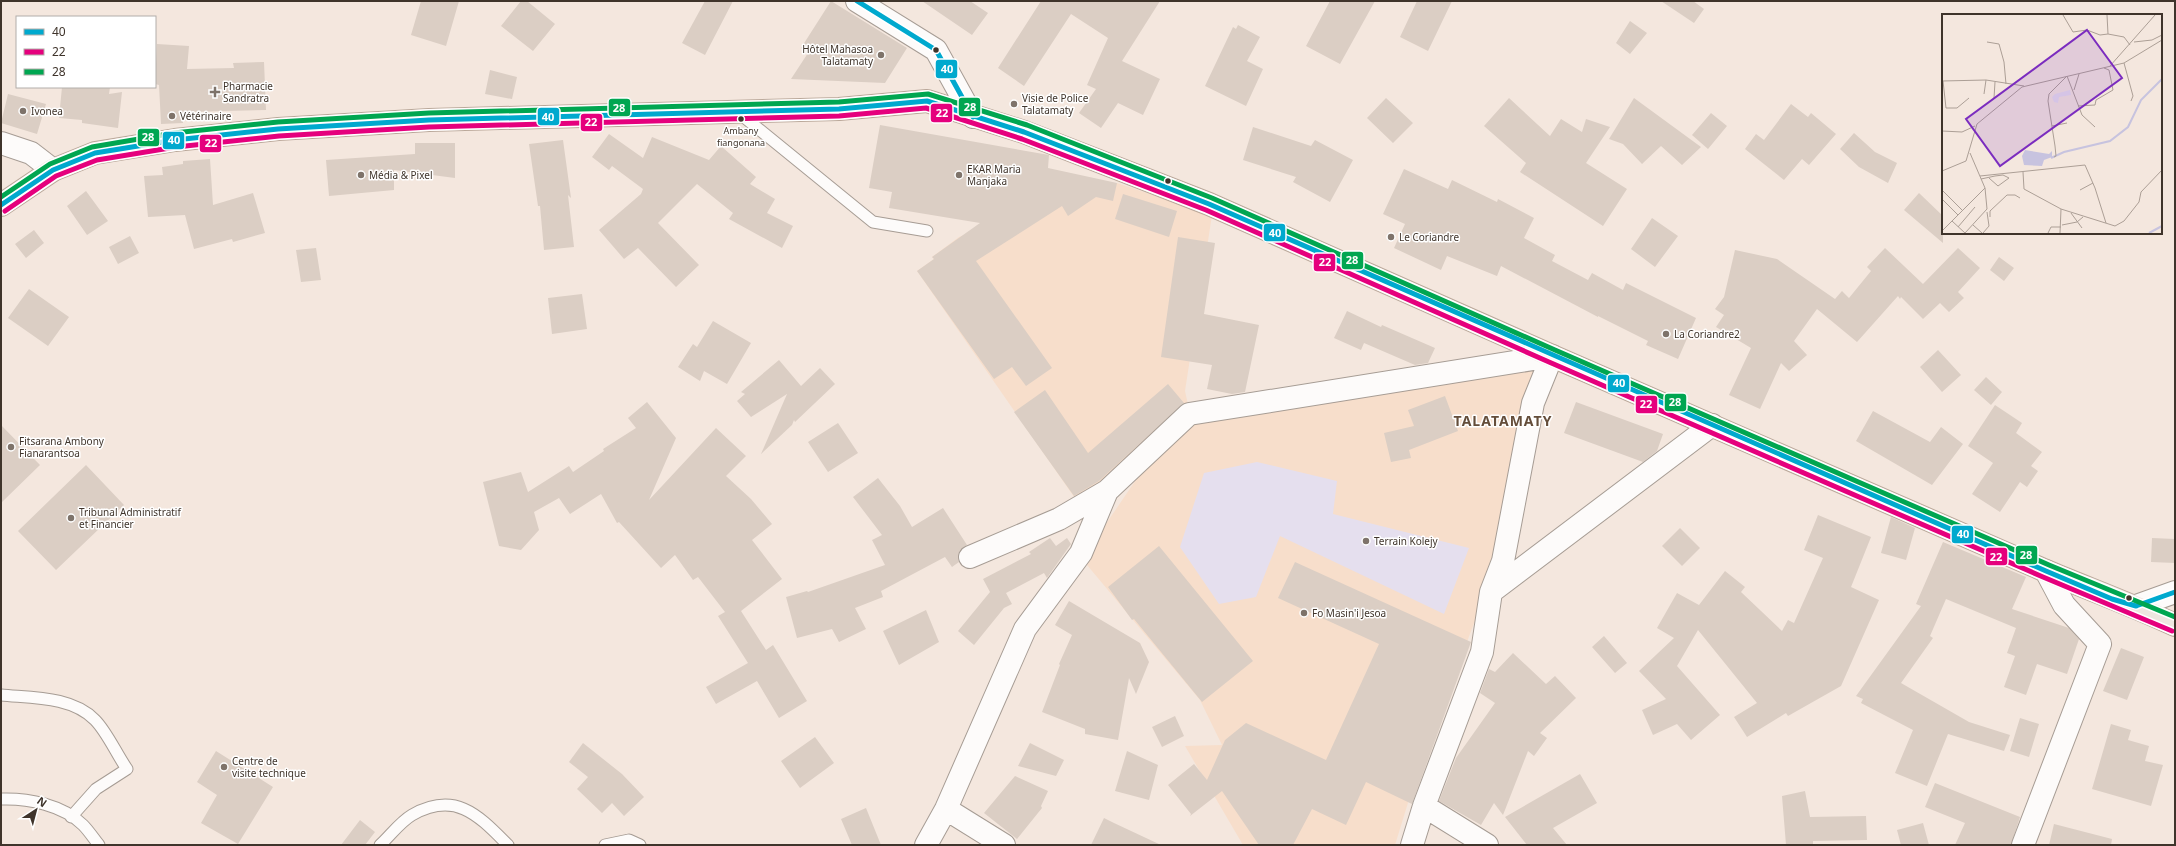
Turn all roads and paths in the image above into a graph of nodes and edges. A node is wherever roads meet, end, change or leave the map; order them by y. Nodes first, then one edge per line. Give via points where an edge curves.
1 (857, 1) edge
2 (736, 110) junction
3 (973, 117) junction
4 (1, 144) edge
5 (53, 170) junction
6 (1, 205) edge
7 (927, 231) dead end
8 (1552, 356) junction
9 (1712, 425) junction
10 (1107, 491) junction
11 (970, 558) dead end
12 (2046, 571) junction
13 (1491, 592) junction
14 (2175, 592) edge
15 (2136, 606) junction
16 (2175, 625) edge
17 (1, 695) edge
18 (1, 799) edge
19 (1424, 806) junction
20 (946, 809) junction
21 (71, 817) junction
22 (99, 845) edge
23 (380, 845) edge
24 (508, 845) edge
25 (605, 845) edge
26 (640, 845) edge
27 (926, 845) edge
28 (1004, 845) edge
29 (1412, 845) edge
30 (1487, 845) edge
31 (2023, 845) edge

1 - 3 street via 936,50
2 - 3 main road via 840,109 927,101
2 - 5 main road via 429,120 278,129 94,152
2 - 7 lane via 873,222
3 - 8 main road via 1024,132 1209,204
4 - 5 street via 31,153
5 - 6 main road
8 - 9 main road
8 - 10 street via 1189,414
8 - 13 street via 1532,403 1503,561
9 - 12 main road
9 - 13 street
10 - 11 street via 1059,519
10 - 20 street via 1081,553 1025,629
12 - 15 main road via 2112,599
12 - 31 street via 2064,605 2100,644
13 - 19 street via 1482,652
14 - 15 street
15 - 16 main road
17 - 21 lane via 56,700 81,710 95,720 127,769 96,789
18 - 21 lane via 15,798 54,807
19 - 29 street
19 - 30 street
20 - 27 street
20 - 28 street
21 - 22 lane via 83,824
23 - 24 lane via 412,816 439,806 458,806 479,816
25 - 26 lane via 629,840

